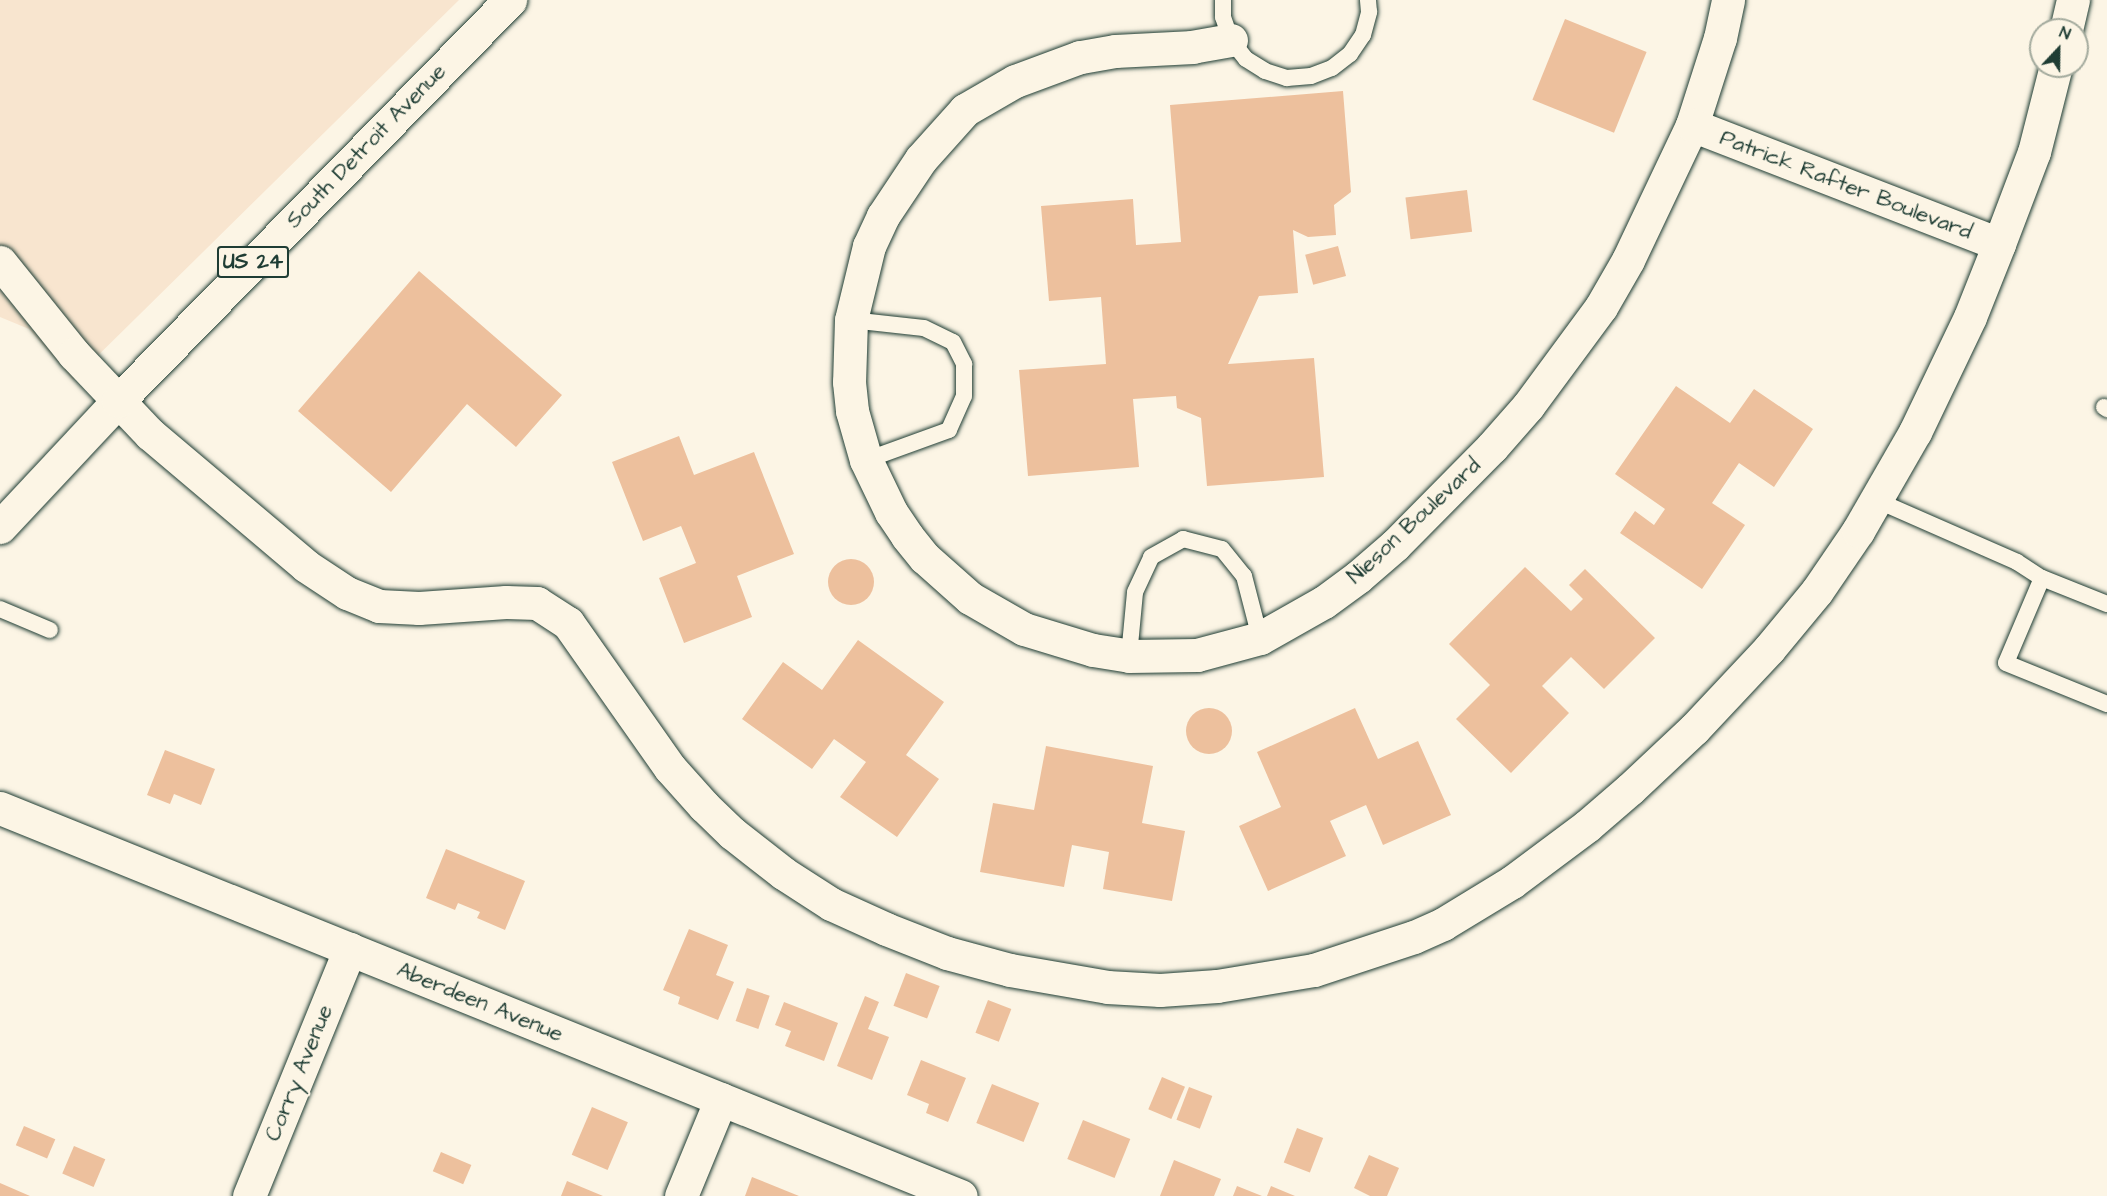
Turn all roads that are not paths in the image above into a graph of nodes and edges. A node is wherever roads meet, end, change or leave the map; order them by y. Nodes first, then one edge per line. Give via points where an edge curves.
1 (510, 0) edge
2 (1223, 0) edge
3 (1368, 0) edge
4 (1728, 0) edge
5 (2073, 0) edge
6 (2069, 18) edge
7 (1232, 40) junction
8 (2053, 78) edge
9 (1692, 125) junction
10 (1999, 244) junction
11 (0, 262) edge
12 (851, 320) junction
13 (118, 401) junction
14 (866, 460) junction
15 (1876, 500) junction
16 (0, 527) edge
17 (2042, 578) junction
18 (2107, 604) edge
19 (0, 610) edge
20 (50, 630) dead end
21 (1260, 638) junction
22 (1129, 656) junction
23 (2107, 704) edge
24 (0, 808) edge
25 (350, 949) junction
26 (721, 1099) junction
27 (249, 1196) edge
28 (681, 1196) edge
29 (961, 1196) edge

1 - 13 street, South Detroit Avenue / US 24
2 - 7 lane via 1223,17
3 - 7 lane via 1363,35 1350,54 1332,68 1311,76 1287,78 1265,71 1246,58
4 - 9 street, Nieson Boulevard
5 - 6 street
7 - 12 street, Nieson Boulevard via 1080,57 1015,81 965,110 921,159 883,216 869,246
8 - 10 street, Patrick Rafter Boulevard via 2034,152
9 - 10 street, Patrick Rafter Boulevard
9 - 21 street, Nieson Boulevard via 1623,270 1601,307 1528,406 1492,447 1373,564 1324,602
10 - 15 street, Patrick Rafter Boulevard via 1970,317 1915,432
11 - 13 street, Patrick Rafter Boulevard via 74,354
12 - 14 street, Nieson Boulevard via 852,411
12 - 14 lane via 924,328 953,342 964,364 964,396 949,430
13 - 15 street, Patrick Rafter Boulevard via 150,434 306,566 347,593 379,606 537,603 568,623 670,768 704,806 783,873 831,904 947,953 1010,970 1107,987 1160,990 1268,979 1314,970 1414,937 1512,882 1587,826 1694,729 1817,591
13 - 16 street, South Detroit Avenue / US 24
14 - 22 street, Nieson Boulevard via 907,536 925,558 970,598 1024,629 1093,650
15 - 17 lane via 2017,562
17 - 18 lane
17 - 23 lane via 2006,663
19 - 20 lane
21 - 22 street, Nieson Boulevard via 1197,655
21 - 22 lane via 1244,576 1222,549 1183,539 1151,557 1135,592
24 - 25 street, Aberdeen Avenue
25 - 26 street, Aberdeen Avenue
25 - 27 street, Corry Avenue
26 - 28 street
26 - 29 street, Aberdeen Avenue

